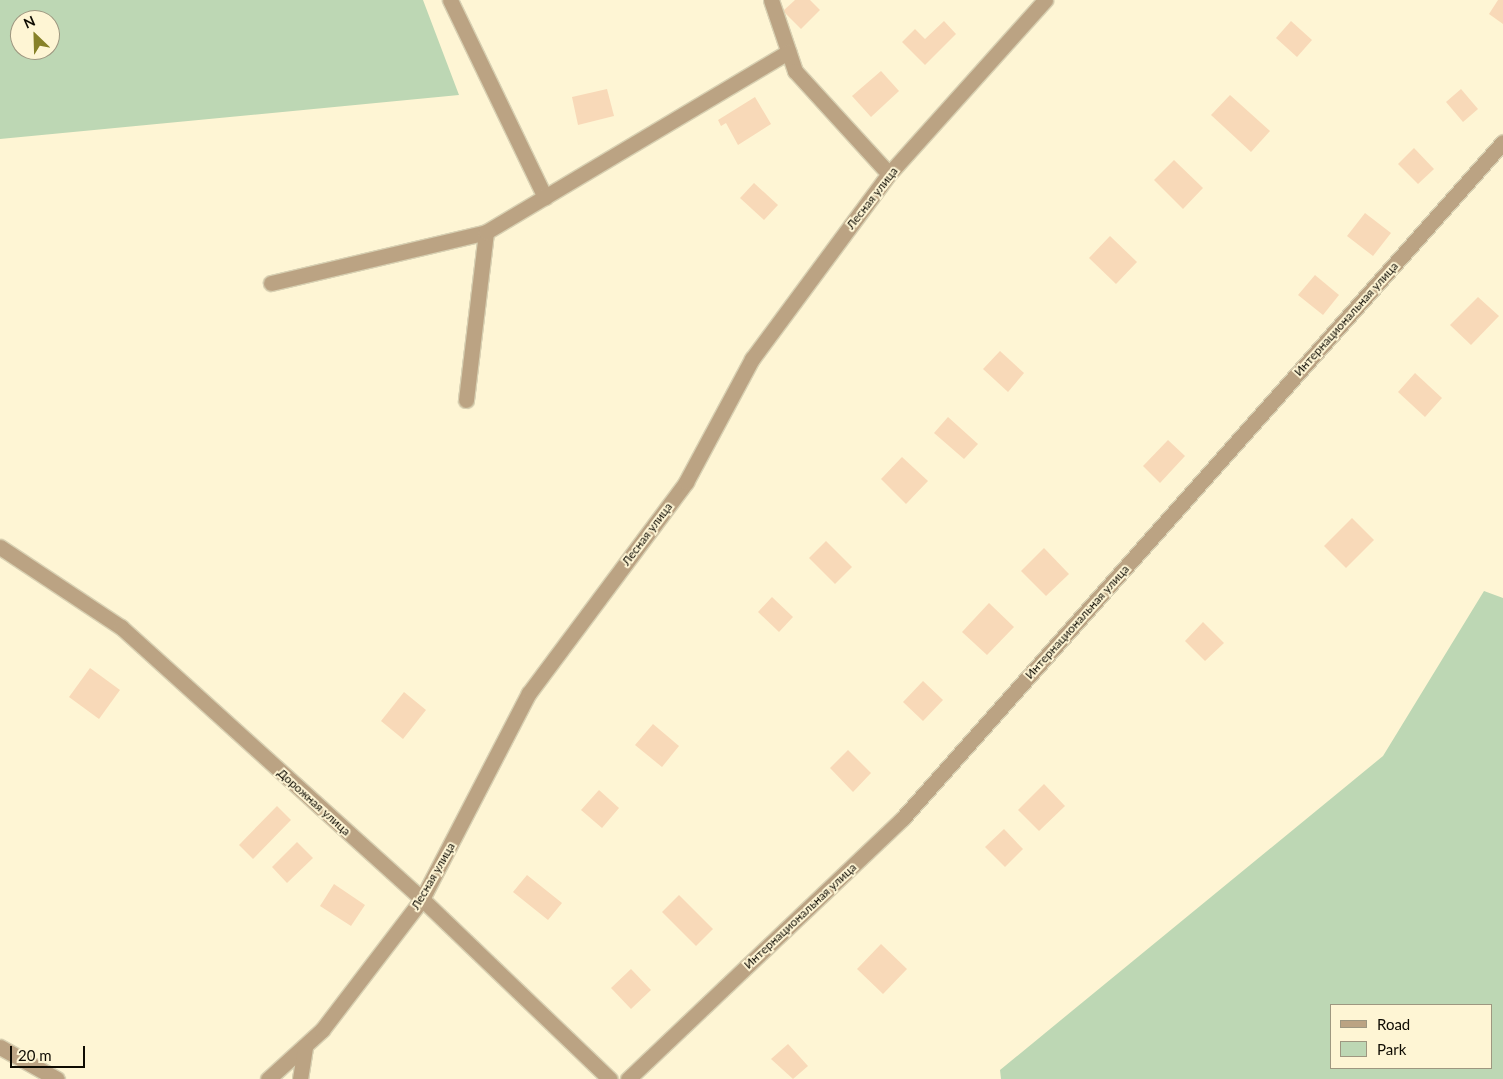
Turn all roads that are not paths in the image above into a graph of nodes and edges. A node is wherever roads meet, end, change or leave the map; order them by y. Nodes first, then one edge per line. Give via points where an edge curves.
1 (450, 0) edge
2 (771, 0) edge
3 (1045, 0) edge
4 (788, 52) junction
5 (1503, 142) edge
6 (889, 174) junction
7 (545, 197) junction
8 (486, 232) junction
9 (271, 283) dead end
10 (466, 400) dead end
11 (0, 547) edge
12 (422, 899) junction
13 (305, 1046) junction
14 (0, 1047) edge
15 (57, 1079) edge
16 (268, 1079) edge
17 (300, 1079) edge
18 (610, 1079) edge
19 (628, 1079) edge

1 - 7 street
2 - 4 street
3 - 6 street, Лесная улица
4 - 6 street via 795,71
4 - 7 street
5 - 19 street, Интернациональная улица via 902,819
6 - 12 street, Лесная улица via 752,359 686,482 529,693
7 - 8 street
8 - 9 street
8 - 10 street
11 - 12 street, Дорожная улица via 121,627
12 - 13 street, Лесная улица via 322,1030
12 - 18 street, Дорожная улица
13 - 16 street, Лесная улица
13 - 17 street
14 - 15 street

